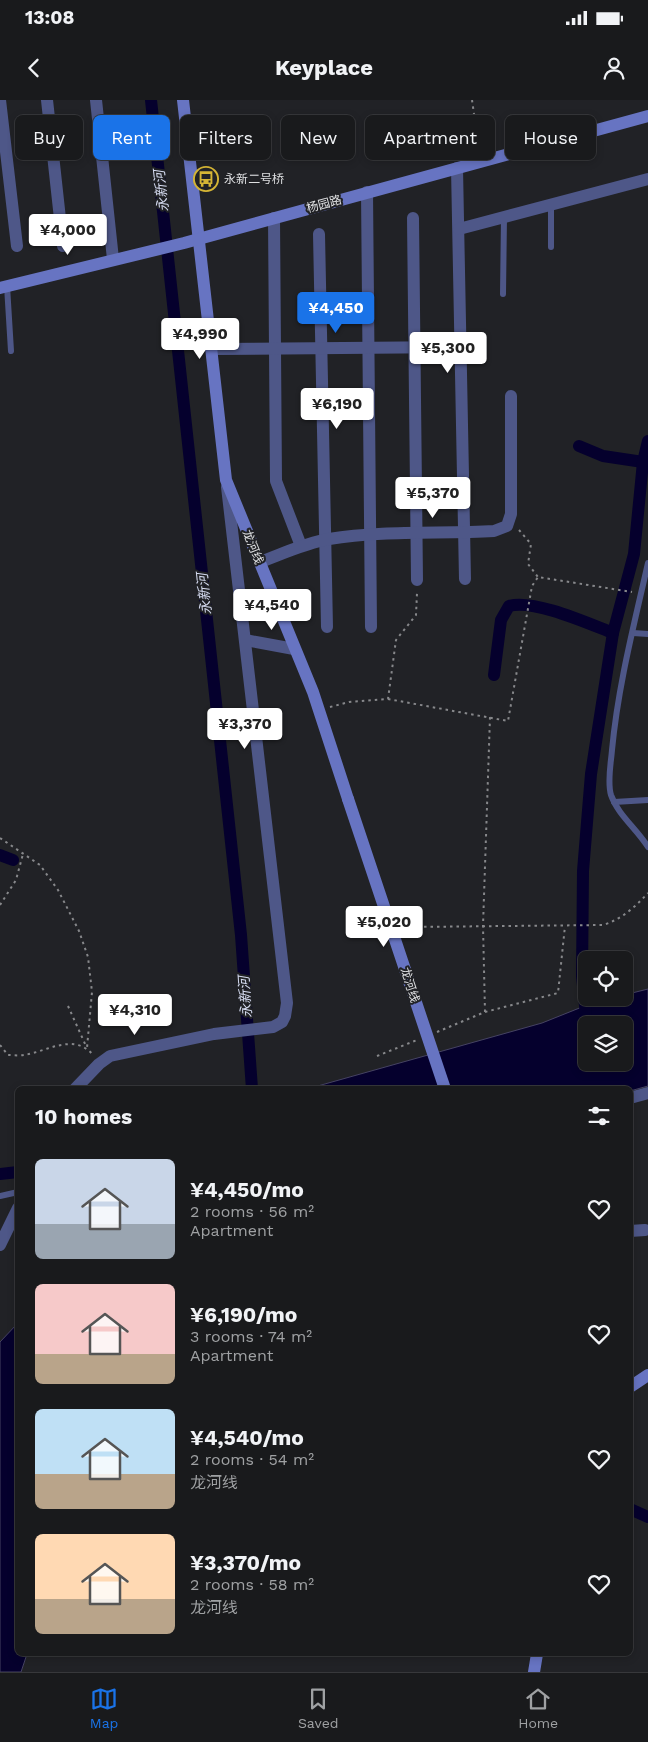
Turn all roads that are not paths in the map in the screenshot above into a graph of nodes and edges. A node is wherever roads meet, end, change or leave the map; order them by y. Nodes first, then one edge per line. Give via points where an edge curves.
1 (0, 100) edge
2 (47, 100) edge
3 (96, 100) edge
4 (183, 100) edge
5 (648, 116) edge
6 (458, 168) junction
7 (648, 179) edge
8 (367, 192) junction
9 (551, 204) junction
10 (504, 217) junction
11 (274, 218) junction
12 (413, 218) dead end
13 (459, 229) junction
14 (319, 234) dead end
15 (200, 238) junction
16 (17, 246) dead end
17 (63, 246) dead end
18 (551, 247) dead end
19 (113, 259) junction
20 (3, 287) edge
21 (503, 294) dead end
22 (461, 347) junction
23 (275, 348) junction
24 (321, 348) junction
25 (369, 348) junction
26 (414, 348) junction
27 (212, 349) junction
28 (11, 351) dead end
29 (511, 396) dead end
30 (226, 480) junction
31 (416, 533) junction
32 (464, 533) junction
33 (370, 535) junction
34 (325, 540) junction
35 (301, 546) junction
36 (260, 562) junction
37 (648, 563) edge
38 (465, 579) dead end
39 (417, 580) road end
40 (371, 627) dead end
41 (327, 628) dead end
42 (632, 633) junction
43 (648, 634) edge
44 (245, 640) junction
45 (294, 649) junction
46 (648, 800) edge
47 (614, 802) junction
48 (648, 847) edge
49 (78, 1086) edge
50 (444, 1086) edge
51 (648, 1093) edge
52 (633, 1097) edge
53 (15, 1193) edge
54 (0, 1196) edge
55 (15, 1214) edge
56 (645, 1230) dead end
57 (633, 1231) edge
58 (0, 1245) edge
59 (648, 1375) edge
60 (633, 1383) edge
61 (537, 1656) edge
62 (534, 1672) edge

1 - 16 street
2 - 17 street
3 - 19 street
4 - 15 street, 龙河线
5 - 6 street, 杨园路
6 - 8 street, 杨园路
6 - 13 street
7 - 9 street
8 - 11 street, 杨园路
8 - 25 street
9 - 10 street
9 - 18 lane
10 - 13 street
10 - 21 lane
11 - 15 street, 杨园路
11 - 23 street
12 - 26 street
13 - 22 street
14 - 24 street
15 - 19 street, 杨园路
15 - 27 street, 龙河线
19 - 20 street, 杨园路
20 - 28 lane
22 - 26 street
22 - 32 street
23 - 24 street
23 - 27 street
23 - 35 street via 276,481
24 - 25 street
24 - 34 street
25 - 26 street
25 - 33 street
26 - 31 street
27 - 30 street, 龙河线
29 - 32 street via 510,514 507,526 494,531
30 - 36 street, 龙河线
30 - 44 street
31 - 32 street
31 - 33 street
31 - 39 street
32 - 38 street
33 - 34 street
33 - 40 street
34 - 35 street
34 - 41 street
35 - 36 street
36 - 45 street, 龙河线
37 - 42 lane
42 - 43 lane
42 - 47 lane via 613,734 610,792
44 - 45 street
44 - 49 street via 287,1002 286,1016 272,1027 222,1033 110,1056
45 - 50 street, 龙河线, bridge via 319,710
46 - 47 lane
47 - 48 lane
51 - 52 street
53 - 54 lane
55 - 58 street
56 - 57 street
59 - 60 street
61 - 62 street

